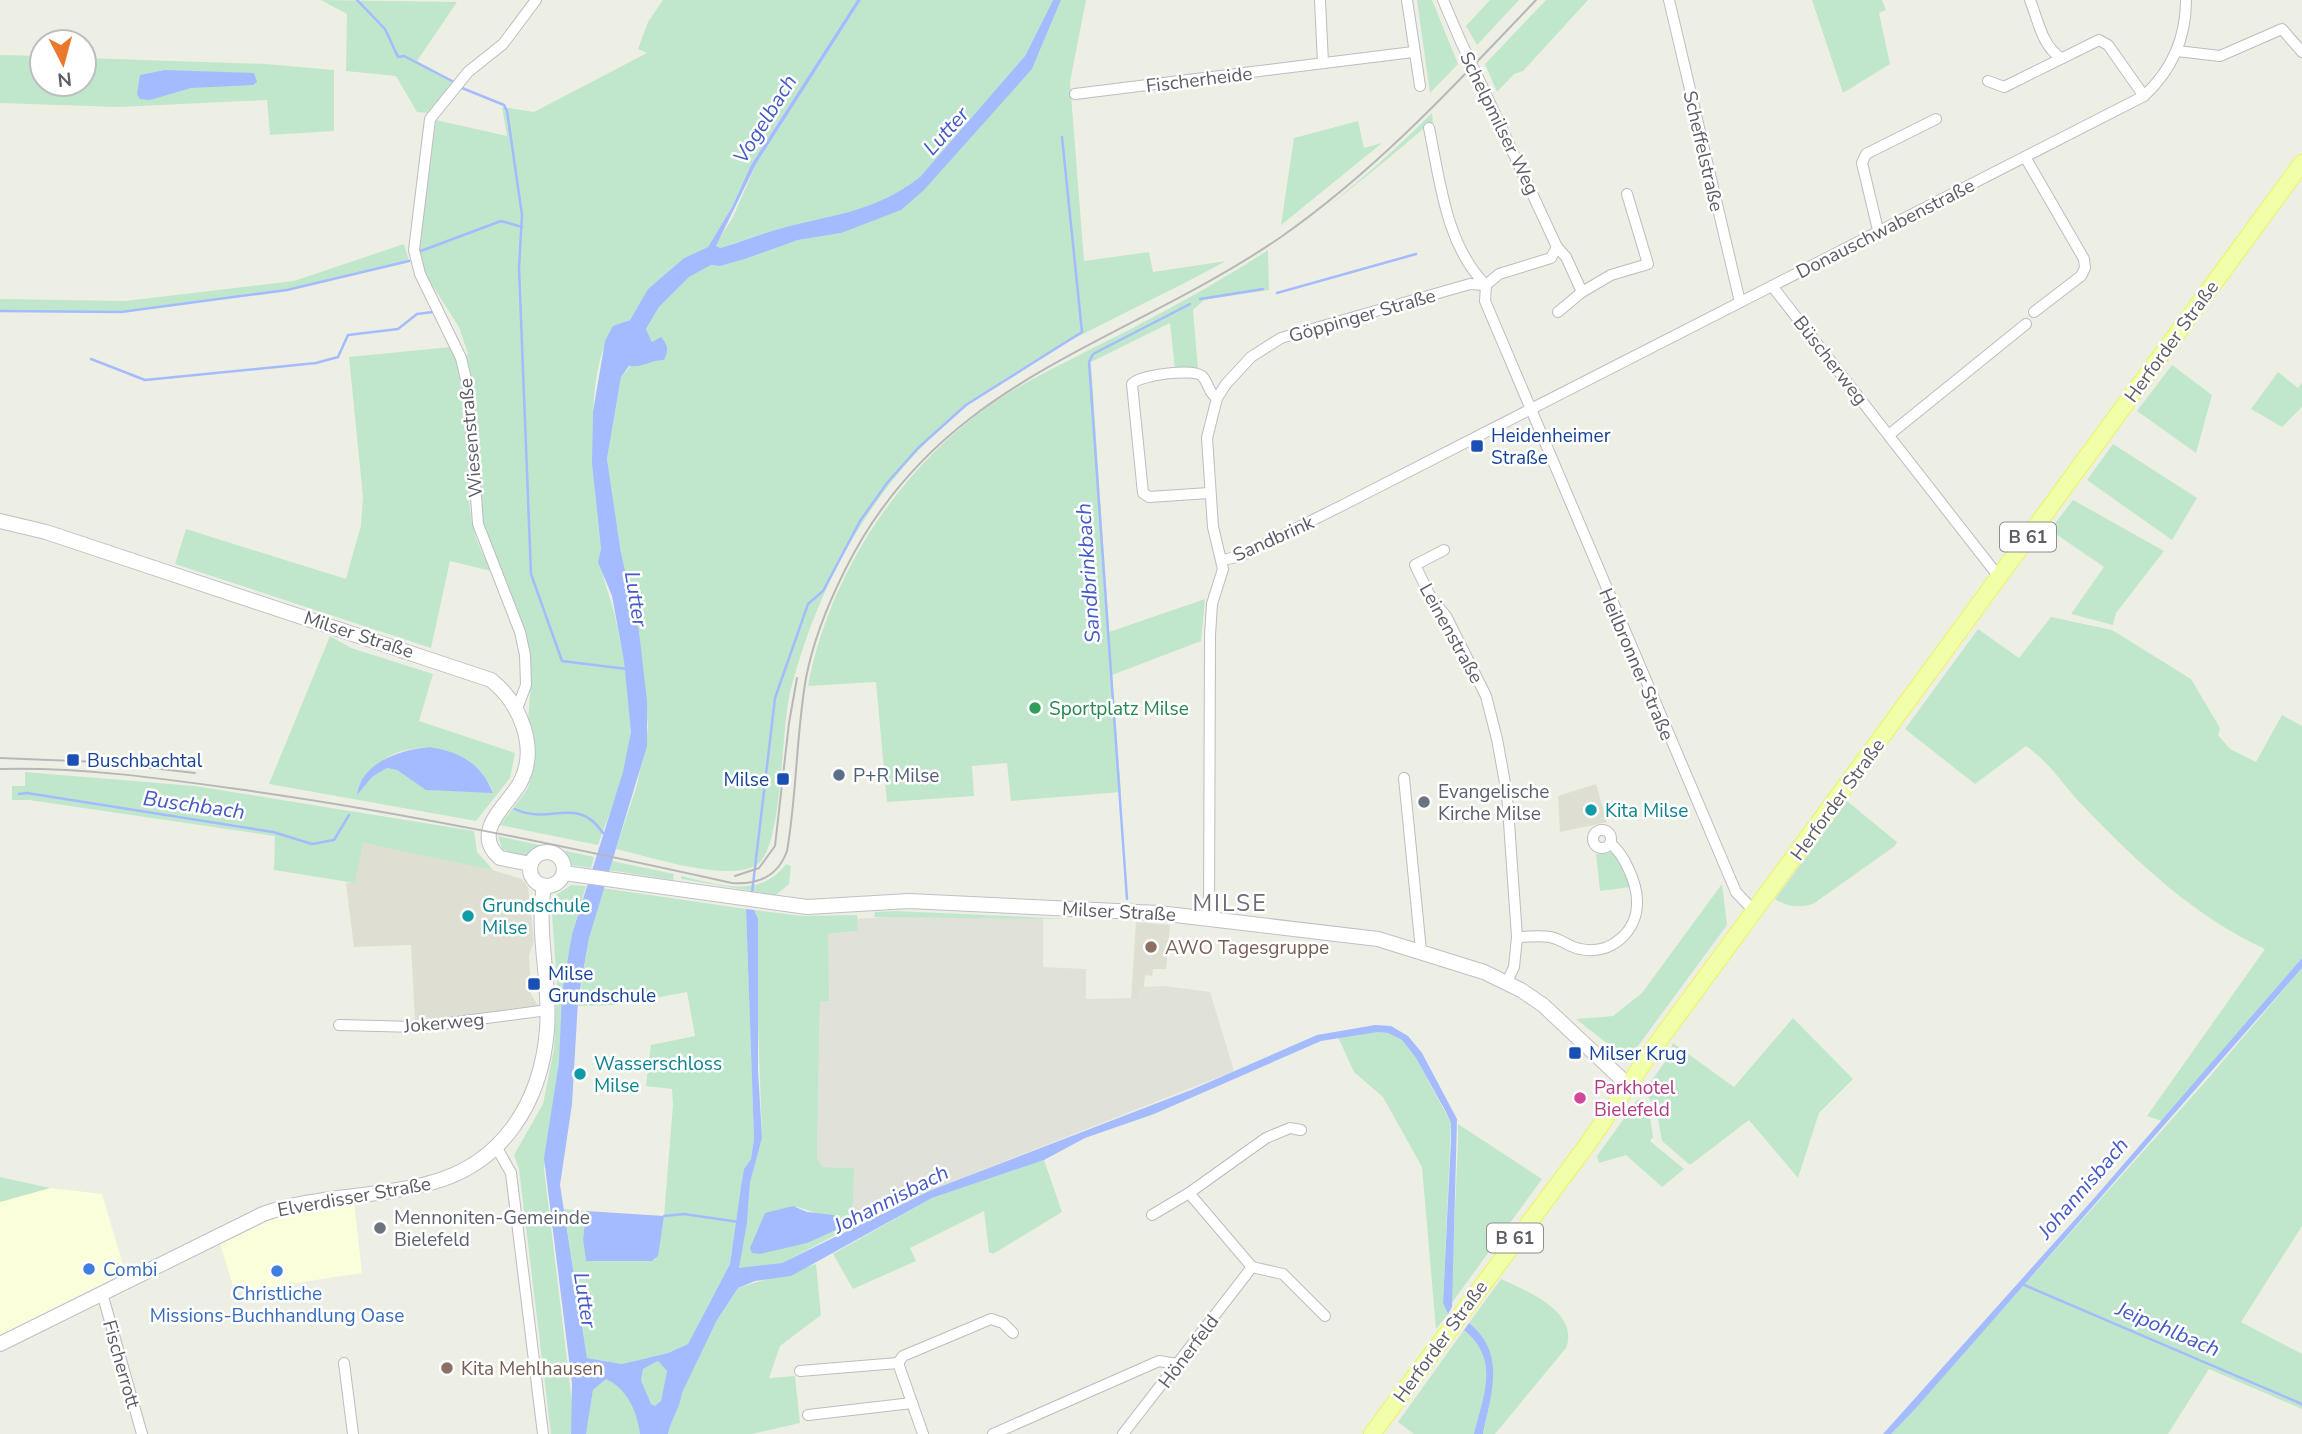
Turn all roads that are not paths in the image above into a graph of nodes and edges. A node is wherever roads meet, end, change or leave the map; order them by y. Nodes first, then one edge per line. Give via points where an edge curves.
1 (536, 0) edge
2 (1320, 0) edge
3 (1408, 0) edge
4 (1443, 0) edge
5 (1669, 0) edge
6 (2030, 0) edge
7 (2186, 0) edge
8 (2177, 51) junction
9 (1413, 52) junction
10 (2302, 52) edge
11 (2061, 58) junction
12 (1323, 63) junction
13 (1988, 82) dead end
14 (1420, 86) dead end
15 (1075, 94) dead end
16 (2144, 96) junction
17 (1936, 119) dead end
18 (1429, 128) dead end
19 (2025, 157) junction
20 (2302, 163) edge
21 (1627, 194) dead end
22 (1878, 230) junction
23 (1557, 247) junction
24 (1486, 285) junction
25 (1772, 286) junction
26 (1581, 292) junction
27 (1740, 302) junction
28 (1558, 312) dead end
29 (2034, 312) dead end
30 (2026, 324) dead end
31 (1217, 398) junction
32 (1530, 410) junction
33 (1890, 435) junction
34 (1209, 493) junction
35 (0, 521) edge
36 (1444, 550) dead end
37 (1223, 560) junction
38 (1998, 577) junction
39 (517, 709) junction
40 (1404, 778) dead end
41 (1611, 843) dead end
42 (531, 864) junction
43 (570, 874) junction
44 (544, 886) junction
45 (1754, 911) junction
46 (1209, 917) junction
47 (1517, 937) junction
48 (1421, 951) junction
49 (1507, 982) junction
50 (548, 1010) junction
51 (340, 1025) dead end
52 (1629, 1086) junction
53 (1301, 1130) dead end
54 (497, 1148) junction
55 (1189, 1193) junction
56 (1152, 1215) dead end
57 (1252, 1267) junction
58 (102, 1293) junction
59 (1325, 1316) dead end
60 (1013, 1333) dead end
61 (0, 1345) edge
62 (344, 1363) dead end
63 (898, 1363) junction
64 (1177, 1364) junction
65 (800, 1371) dead end
66 (912, 1404) junction
67 (808, 1415) dead end
68 (142, 1434) edge
69 (353, 1434) edge
70 (544, 1434) edge
71 (923, 1434) edge
72 (993, 1434) edge
73 (1123, 1434) edge
74 (1372, 1434) edge

1 - 39 street, Wiesenstraße via 503,44 468,72 429,119 414,250 420,274 461,358 468,388 478,524 525,655 526,685
2 - 12 street
3 - 9 street
4 - 23 street, Schelpmilser Weg, bridge
5 - 27 street, Scheffelstraße
6 - 11 street via 2046,42
7 - 8 street, Donauschwabenstraße via 2185,26
8 - 10 street via 2220,56 2282,29
8 - 16 street, Donauschwabenstraße
9 - 12 street, Fischerheide
9 - 14 street
11 - 13 street via 2004,87
11 - 16 street via 2099,40 2108,45
12 - 15 street, Fischerheide
16 - 19 street, Donauschwabenstraße
17 - 22 street via 1866,154 1862,163
18 - 24 street via 1455,236 1470,270
19 - 22 street, Donauschwabenstraße
19 - 29 street via 2084,258 2085,268
20 - 38 main road, Herforder Straße / B 61
21 - 26 street via 1648,264 1611,275
22 - 25 street, Donauschwabenstraße
23 - 24 street via 1551,258 1499,274
23 - 26 street, Schelpmilser Weg
24 - 31 street, Göppinger Straße via 1470,284 1281,338 1251,357
24 - 32 street via 1485,302
25 - 27 street, Donauschwabenstraße
25 - 33 street, Büscherweg
26 - 28 street
27 - 32 street, Donauschwabenstraße
30 - 33 street
31 - 34 street, Göppinger Straße via 1207,438
31 - 34 street via 1203,377 1193,372 1141,377 1132,384 1143,493 1149,497
32 - 37 street, Sandbrink via 1241,556
32 - 45 street, Heilbronner Straße via 1736,892
33 - 38 street, Büscherweg
34 - 37 street, Göppinger Straße
35 - 39 main road, Milser Straße via 46,531 479,674 502,688
36 - 47 street, Leinenstraße via 1415,565 1446,616 1488,704 1507,794
37 - 46 street, Sandbrink via 1210,635
38 - 45 main road, Herforder Straße / B 61
39 - 42 main road, Milser Straße via 525,736 526,766 491,822 488,835 499,858
40 - 48 street
41 - 47 street via 1637,896 1636,916 1624,936 1592,950 1550,937
42 - 43 main road via 537,855 554,854
42 - 44 main road via 534,880
43 - 44 main road
43 - 46 main road, Milser Straße via 821,907 909,901
44 - 50 main road, Elverdisser Straße
45 - 52 main road, Herforder Straße / B 61
46 - 48 main road, Milser Straße via 1364,936
47 - 49 street, Leinenstraße via 1514,967
48 - 49 main road, Milser Straße
49 - 52 main road, Milser Straße via 1543,1006
50 - 51 street, Jokerweg via 418,1027
50 - 54 main road, Elverdisser Straße via 535,1088 521,1118
52 - 74 main road, Herforder Straße / B 61
53 - 55 street via 1290,1128 1266,1138
54 - 58 main road, Elverdisser Straße via 472,1166 430,1183 308,1200 262,1214
54 - 70 street via 510,1173
55 - 56 street
55 - 57 street
57 - 59 street via 1283,1274
57 - 64 street, Hönerfeld
58 - 61 main road, Elverdisser Straße
58 - 68 street, Fischerrott
60 - 63 street via 991,1319 903,1356
62 - 69 street
63 - 65 street
63 - 66 street
64 - 72 street via 1159,1361
64 - 73 street, Hönerfeld
66 - 67 street
66 - 71 street

